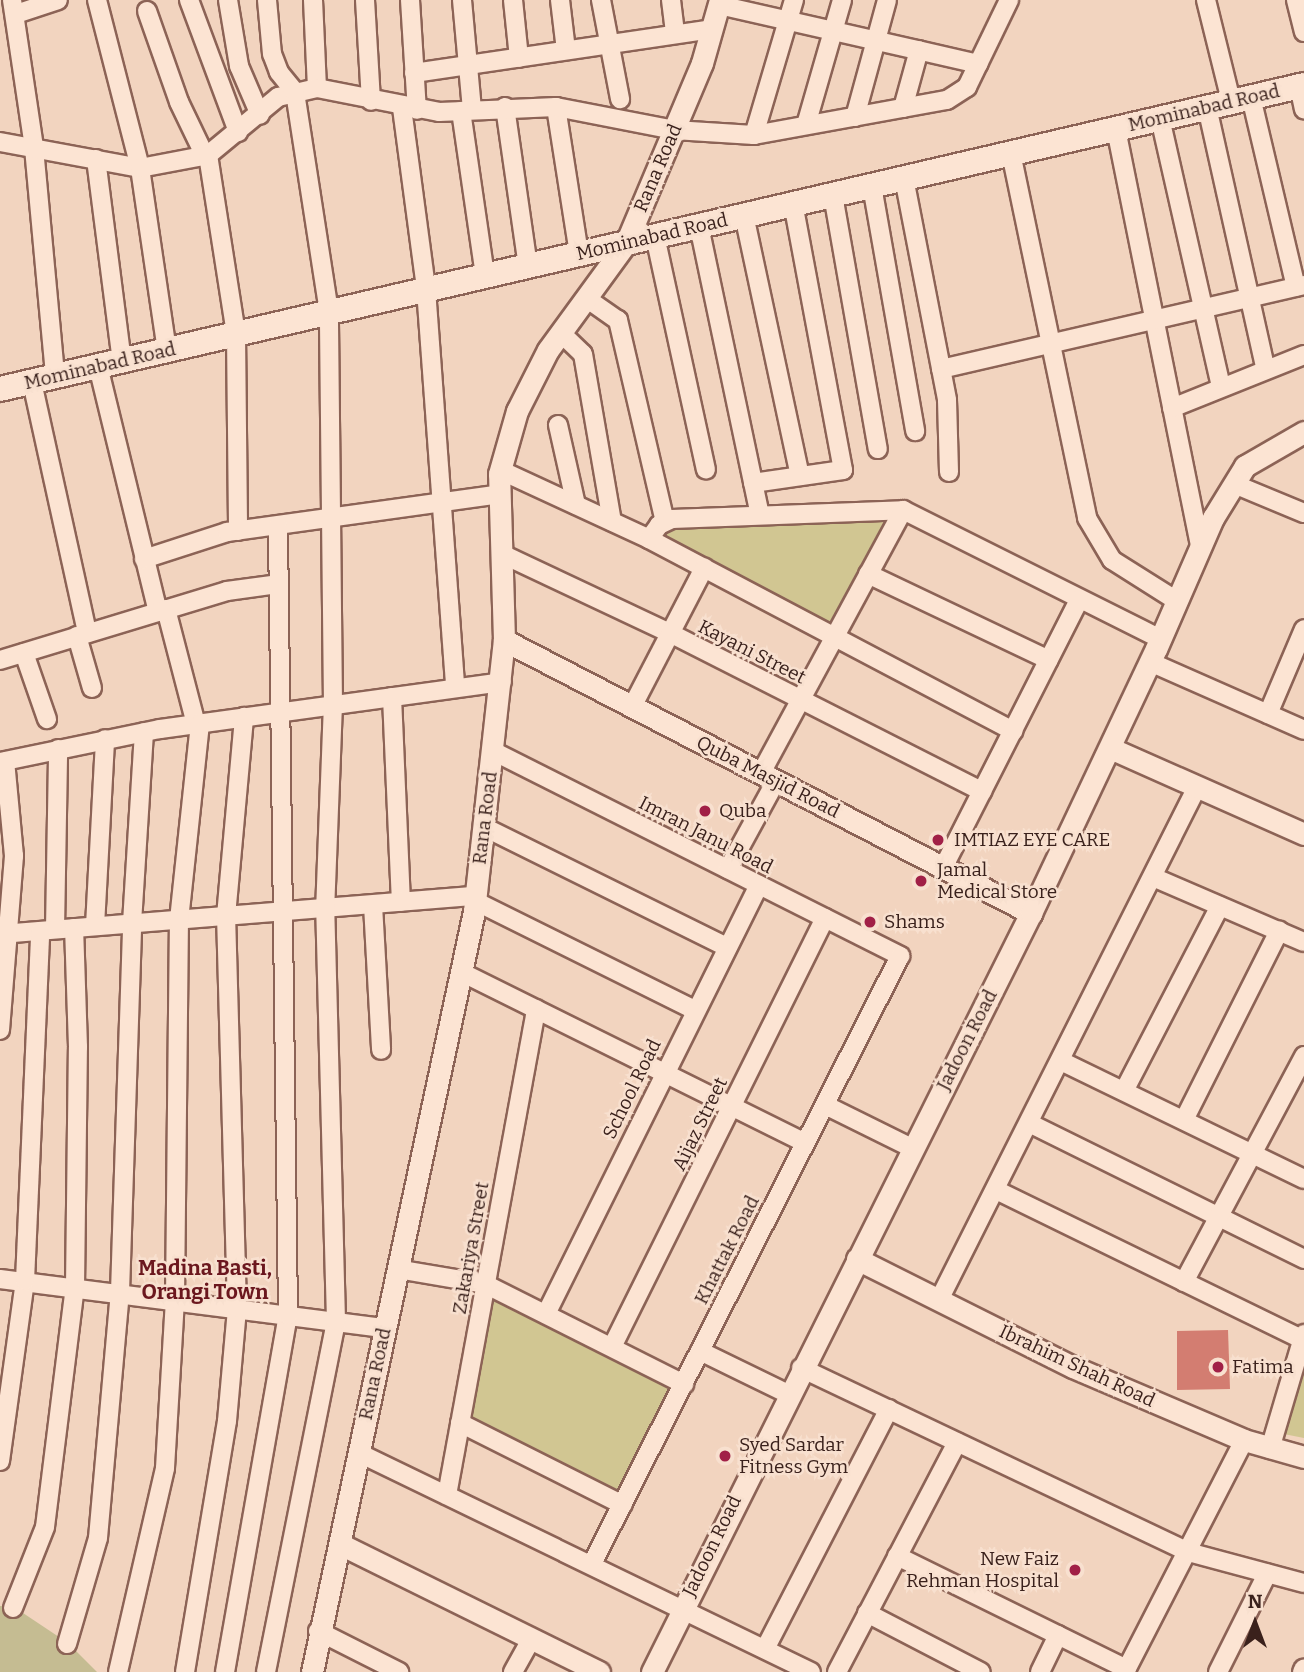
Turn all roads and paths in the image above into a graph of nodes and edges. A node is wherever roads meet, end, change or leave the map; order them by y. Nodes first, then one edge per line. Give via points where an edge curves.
1 (58, 0) edge
2 (97, 0) edge
3 (190, 0) edge
4 (228, 0) edge
5 (267, 0) edge
6 (313, 0) edge
7 (365, 0) edge
8 (410, 0) edge
9 (462, 0) edge
10 (513, 0) edge
11 (560, 0) edge
12 (601, 0) edge
13 (671, 0) edge
14 (794, 0) edge
15 (842, 0) edge
16 (887, 0) edge
17 (1009, 0) edge
18 (1206, 0) edge
19 (1296, 0) edge
20 (719, 3) edge
21 (14, 7) edge
22 (147, 11) dead end
23 (789, 20) junction
24 (712, 29) junction
25 (833, 30) junction
26 (1304, 32) edge
27 (675, 34) junction
28 (877, 39) junction
29 (607, 44) junction
30 (566, 50) junction
31 (919, 50) junction
32 (519, 58) junction
33 (978, 64) junction
34 (468, 65) junction
35 (414, 73) junction
36 (317, 88) junction
37 (295, 92) junction
38 (1302, 93) edge
39 (620, 99) dead end
40 (1241, 99) junction
41 (371, 102) junction
42 (505, 107) junction
43 (556, 107) junction
44 (1207, 107) junction
45 (903, 108) junction
46 (409, 109) junction
47 (466, 110) junction
48 (260, 115) junction
49 (855, 117) junction
50 (1160, 118) junction
51 (806, 125) junction
52 (1116, 129) junction
53 (674, 130) junction
54 (238, 132) junction
55 (754, 135) junction
56 (0, 142) edge
57 (34, 148) junction
58 (1011, 153) junction
59 (206, 155) junction
60 (96, 159) junction
61 (140, 168) junction
62 (904, 178) junction
63 (872, 186) junction
64 (833, 195) junction
65 (793, 204) junction
66 (744, 215) junction
67 (699, 226) junction
68 (655, 236) junction
69 (626, 243) junction
70 (579, 254) junction
71 (528, 266) junction
72 (485, 276) junction
73 (1300, 286) edge
74 (426, 289) junction
75 (586, 298) junction
76 (1251, 298) junction
77 (1205, 308) junction
78 (329, 312) junction
79 (1155, 319) junction
80 (561, 332) junction
81 (236, 334) junction
82 (1049, 344) junction
83 (167, 350) junction
84 (1304, 355) edge
85 (110, 364) junction
86 (1265, 367) junction
87 (942, 369) junction
88 (44, 379) junction
89 (1222, 386) junction
90 (0, 389) edge
91 (1172, 408) junction
92 (558, 425) dead end
93 (915, 431) dead end
94 (1304, 432) edge
95 (878, 449) dead end
96 (500, 470) junction
97 (706, 470) dead end
98 (949, 472) dead end
99 (800, 476) junction
100 (753, 483) junction
101 (1234, 484) junction
102 (500, 494) junction
103 (441, 501) junction
104 (576, 505) junction
105 (903, 510) junction
106 (1304, 513) edge
107 (760, 515) junction
108 (331, 516) junction
109 (612, 522) junction
110 (665, 522) junction
111 (278, 526) junction
112 (238, 531) junction
113 (649, 539) junction
114 (1200, 547) junction
115 (502, 554) junction
116 (144, 559) junction
117 (704, 568) junction
118 (869, 574) junction
119 (278, 584) junction
120 (1079, 600) junction
121 (1177, 601) junction
122 (162, 610) junction
123 (1304, 629) edge
124 (670, 633) junction
125 (82, 635) junction
126 (835, 637) junction
127 (1161, 639) junction
128 (504, 640) junction
129 (24, 653) junction
130 (0, 660) edge
131 (1049, 660) junction
132 (1150, 662) junction
133 (502, 682) junction
134 (92, 688) dead end
135 (455, 688) junction
136 (392, 697) junction
137 (800, 701) junction
138 (332, 705) junction
139 (632, 706) junction
140 (278, 713) junction
141 (1268, 714) junction
142 (244, 718) junction
143 (47, 719) dead end
144 (198, 724) junction
145 (1304, 730) edge
146 (1013, 731) junction
147 (144, 732) junction
148 (105, 739) junction
149 (1110, 748) junction
150 (58, 749) junction
151 (493, 751) junction
152 (2, 762) edge
153 (769, 777) junction
154 (1197, 787) junction
155 (982, 791) junction
156 (484, 827) junction
157 (1304, 834) edge
158 (943, 868) junction
159 (728, 869) junction
160 (1153, 877) junction
161 (759, 885) junction
162 (475, 899) junction
163 (401, 902) junction
164 (373, 905) junction
165 (1220, 906) junction
166 (325, 908) junction
167 (281, 912) junction
168 (1031, 913) junction
169 (226, 916) junction
170 (825, 918) junction
171 (179, 920) junction
172 (132, 923) junction
173 (95, 926) junction
174 (74, 928) junction
175 (47, 930) junction
176 (1279, 931) junction
177 (4, 933) edge
178 (1304, 942) edge
179 (727, 947) junction
180 (900, 956) joint
181 (461, 972) junction
182 (536, 1009) junction
183 (695, 1010) junction
184 (0, 1030) edge
185 (381, 1050) dead end
186 (1304, 1056) edge
187 (1061, 1061) junction
188 (663, 1072) junction
189 (1124, 1091) junction
190 (825, 1105) junction
191 (732, 1107) junction
192 (1184, 1120) junction
193 (1029, 1123) junction
194 (805, 1143) junction
195 (912, 1148) junction
196 (1253, 1154) junction
197 (1304, 1179) edge
198 (996, 1190) junction
199 (1219, 1217) junction
200 (856, 1259) junction
201 (1304, 1259) edge
202 (397, 1269) junction
203 (0, 1279) edge
204 (25, 1281) junction
205 (1184, 1282) junction
206 (485, 1284) junction
207 (75, 1287) junction
208 (120, 1292) junction
209 (175, 1299) junction
210 (939, 1300) junction
211 (237, 1308) junction
212 (545, 1314) junction
213 (288, 1315) junction
214 (336, 1321) junction
215 (385, 1328) junction
216 (1303, 1337) edge
217 (612, 1348) junction
218 (700, 1351) junction
219 (801, 1368) junction
220 (684, 1384) junction
221 (788, 1394) junction
222 (889, 1409) junction
223 (460, 1423) junction
224 (1244, 1440) junction
225 (957, 1442) junction
226 (1270, 1448) junction
227 (359, 1453) junction
228 (1304, 1457) edge
229 (0, 1461) edge
230 (447, 1495) junction
231 (623, 1505) junction
232 (340, 1544) junction
233 (1188, 1552) junction
234 (897, 1556) junction
235 (593, 1564) junction
236 (1267, 1574) junction
237 (1304, 1583) edge
238 (683, 1607) junction
239 (12, 1608) dead end
240 (867, 1614) junction
241 (318, 1631) junction
242 (1058, 1635) junction
243 (531, 1639) junction
244 (67, 1644) dead end
245 (765, 1649) junction
246 (1126, 1670) edge
247 (118, 1672) edge
248 (185, 1672) edge
249 (225, 1672) edge
250 (266, 1672) edge
251 (312, 1672) edge
252 (400, 1672) edge
253 (513, 1672) edge
254 (599, 1672) edge
255 (652, 1672) edge
256 (811, 1672) edge
257 (837, 1672) edge
258 (981, 1672) edge
259 (1040, 1672) edge
260 (1218, 1672) edge

1 - 21 street
2 - 61 street
3 - 54 street
4 - 48 street via 239,66
5 - 37 street via 272,54
6 - 36 street
7 - 41 street
8 - 35 street
9 - 34 street
10 - 32 street
11 - 30 street
12 - 29 street
13 - 27 street
14 - 23 street
15 - 25 street
16 - 28 street
17 - 33 street
18 - 40 street
19 - 26 street
20 - 23 street
20 - 24 street, Rana Road
21 - 57 street
22 - 59 street via 179,102
23 - 25 street
23 - 55 street
24 - 27 street
24 - 53 street, Rana Road
25 - 28 street
25 - 51 street
27 - 29 street
28 - 31 street
28 - 49 street
29 - 30 street
29 - 39 street
30 - 32 street
31 - 33 street
31 - 45 street
32 - 34 street
33 - 45 street via 967,87 947,100
34 - 35 street
34 - 47 street
35 - 46 street
36 - 37 street
36 - 41 street
37 - 48 street via 278,97
37 - 78 street
38 - 40 main road, Mominabad Road
40 - 44 main road, Mominabad Road
40 - 73 street
41 - 46 street
42 - 43 street
42 - 47 street
42 - 71 street
43 - 53 street
43 - 70 street
44 - 50 main road, Mominabad Road
44 - 76 street
45 - 49 street
46 - 47 street
46 - 74 street
47 - 72 street
48 - 54 street
49 - 51 street
50 - 52 main road, Mominabad Road
50 - 77 street
51 - 55 street
52 - 58 main road, Mominabad Road
52 - 79 street
53 - 55 street
53 - 69 street, Rana Road
54 - 59 street
56 - 57 street
57 - 60 street
57 - 88 street
58 - 62 main road, Mominabad Road
58 - 82 street
59 - 61 street
59 - 81 street
60 - 61 street
60 - 85 street
61 - 83 street
62 - 63 main road, Mominabad Road
62 - 87 street
63 - 64 main road, Mominabad Road
63 - 93 street
64 - 65 main road, Mominabad Road
64 - 95 street
65 - 66 main road, Mominabad Road
65 - 99 street via 843,470
66 - 67 main road, Mominabad Road
66 - 99 street
67 - 68 main road, Mominabad Road
67 - 100 street
68 - 69 main road, Mominabad Road
68 - 97 street
69 - 70 main road, Mominabad Road
69 - 75 street, Rana Road
70 - 71 main road, Mominabad Road
71 - 72 main road, Mominabad Road
72 - 74 main road, Mominabad Road
73 - 76 street
74 - 78 main road, Mominabad Road
74 - 103 street
75 - 80 street, Rana Road
75 - 110 street via 618,320
76 - 77 street
76 - 86 street
77 - 79 street
77 - 89 street
78 - 81 main road, Mominabad Road
78 - 108 street
79 - 82 street
79 - 91 street
80 - 96 street, Rana Road via 517,411
80 - 109 street via 583,354
81 - 83 main road, Mominabad Road
81 - 112 street
82 - 87 street
82 - 121 street via 1087,518 1112,560
83 - 85 main road, Mominabad Road
84 - 86 street
85 - 88 main road, Mominabad Road
85 - 116 street
86 - 89 street
87 - 98 street
88 - 90 main road, Mominabad Road
88 - 125 street
89 - 91 street
91 - 114 street
92 - 104 street
94 - 101 street, Jadoon Road via 1245,466
96 - 102 street, Rana Road
96 - 104 street
99 - 100 street
100 - 107 street
101 - 106 street
101 - 114 street, Jadoon Road
102 - 103 street
102 - 115 street, Rana Road
103 - 108 street
103 - 135 street
104 - 109 street
105 - 107 street
105 - 118 street
105 - 120 street
107 - 110 street
108 - 111 street
108 - 138 street
109 - 113 street
110 - 113 street
111 - 112 street
111 - 119 street
112 - 116 street
113 - 117 street
114 - 121 street, Jadoon Road
115 - 124 street, Kayani Street
115 - 128 street, Rana Road
116 - 122 street
117 - 124 street
117 - 126 street
118 - 126 street
118 - 131 street
119 - 122 street via 227,591
119 - 140 street
120 - 127 street
120 - 131 street
121 - 127 street, Jadoon Road
122 - 125 street
122 - 144 street
123 - 141 street
124 - 137 street, Kayani Street
124 - 139 street
125 - 129 street
125 - 134 street
126 - 137 street
126 - 146 street
127 - 132 street, Jadoon Road
128 - 133 street, Rana Road
128 - 139 street, Quba Masjid Road
129 - 130 street
129 - 143 street
131 - 146 street
132 - 141 street
132 - 149 street, Jadoon Road
133 - 135 street
133 - 151 street, Rana Road
135 - 136 street
136 - 138 street
136 - 163 street
137 - 153 street
137 - 155 street, Kayani Street
138 - 140 street
138 - 166 street
139 - 153 street, Quba Masjid Road
140 - 142 street
140 - 167 street
141 - 145 street
142 - 144 street
142 - 169 street
144 - 147 street
144 - 171 street
146 - 155 street
147 - 148 street
147 - 172 street
148 - 150 street
148 - 173 street
149 - 154 street
149 - 168 street, Jadoon Road
150 - 152 street
150 - 175 street
151 - 156 street, Rana Road
151 - 159 street, Imran Janu Road
152 - 177 street via 14,856
153 - 158 street, Quba Masjid Road
153 - 159 street
154 - 157 street
154 - 160 street
155 - 158 street
156 - 162 street, Rana Road
156 - 179 street
158 - 168 street, Quba Masjid Road
159 - 161 street, Imran Janu Road
160 - 165 street
160 - 187 street
161 - 170 street, Imran Janu Road
161 - 179 street, School Road
162 - 163 street
162 - 181 street, Rana Road
162 - 183 street
163 - 164 street
164 - 166 street
164 - 185 street
165 - 176 street
165 - 189 street
166 - 167 street
166 - 214 street
167 - 169 street
167 - 213 street
168 - 195 street, Jadoon Road
169 - 171 street
169 - 211 street
170 - 180 street, Imran Janu Road
170 - 191 street, Aijaz Street
171 - 172 street
171 - 209 street
172 - 173 street
172 - 208 street
173 - 174 street
174 - 175 street
174 - 207 street via 78,1047
175 - 177 street
175 - 204 street
176 - 178 street
176 - 192 street
177 - 184 street
179 - 183 street, School Road
180 - 190 street, Khattak Road
181 - 182 street
181 - 202 street, Rana Road
182 - 188 street
182 - 206 street, Zakariya Street
183 - 188 street, School Road
186 - 196 street
187 - 189 street
187 - 193 street
188 - 191 street
188 - 212 street, School Road
189 - 192 street
190 - 194 street, Khattak Road
190 - 195 street
191 - 194 street
191 - 217 street, Aijaz Street
192 - 196 street
193 - 198 street
193 - 199 street
194 - 218 street, Khattak Road
195 - 200 street, Jadoon Road
196 - 197 street
196 - 199 street
198 - 205 street
198 - 210 street
199 - 201 street
199 - 205 street
200 - 210 street, Ibrahim Shah Road
200 - 219 street, Jadoon Road
202 - 206 street
202 - 215 street, Rana Road
203 - 204 street
204 - 207 street
204 - 229 street
205 - 216 street
206 - 212 street
206 - 223 street, Zakariya Street
207 - 208 street
207 - 239 street via 45,1527
208 - 209 street
208 - 244 street via 98,1538
209 - 211 street
209 - 247 street via 164,1468
210 - 224 street, Ibrahim Shah Road via 1073,1367
211 - 213 street
211 - 248 street via 227,1421
212 - 217 street
213 - 214 street
213 - 249 street
214 - 215 street
214 - 250 street
215 - 227 street, Rana Road
216 - 226 street
217 - 220 street
218 - 220 street, Khattak Road
218 - 221 street
219 - 221 street, Jadoon Road
219 - 222 street
220 - 231 street, Khattak Road
221 - 238 street, Jadoon Road
222 - 225 street
222 - 245 street
223 - 230 street, Zakariya Street
223 - 231 street
224 - 226 street, Ibrahim Shah Road
224 - 233 street
225 - 233 street
225 - 234 street
226 - 228 street, Ibrahim Shah Road
227 - 230 street
227 - 232 street, Rana Road
230 - 235 street
231 - 235 street, Khattak Road
232 - 241 street, Rana Road
232 - 243 street
233 - 236 street
233 - 246 street
234 - 240 street
234 - 242 street
235 - 238 street
236 - 237 street
236 - 260 street
238 - 245 street
238 - 255 street, Jadoon Road
240 - 257 street
240 - 258 street
241 - 251 street, Rana Road
241 - 252 street
242 - 246 street
242 - 259 street
243 - 253 street
243 - 254 street
245 - 256 street

